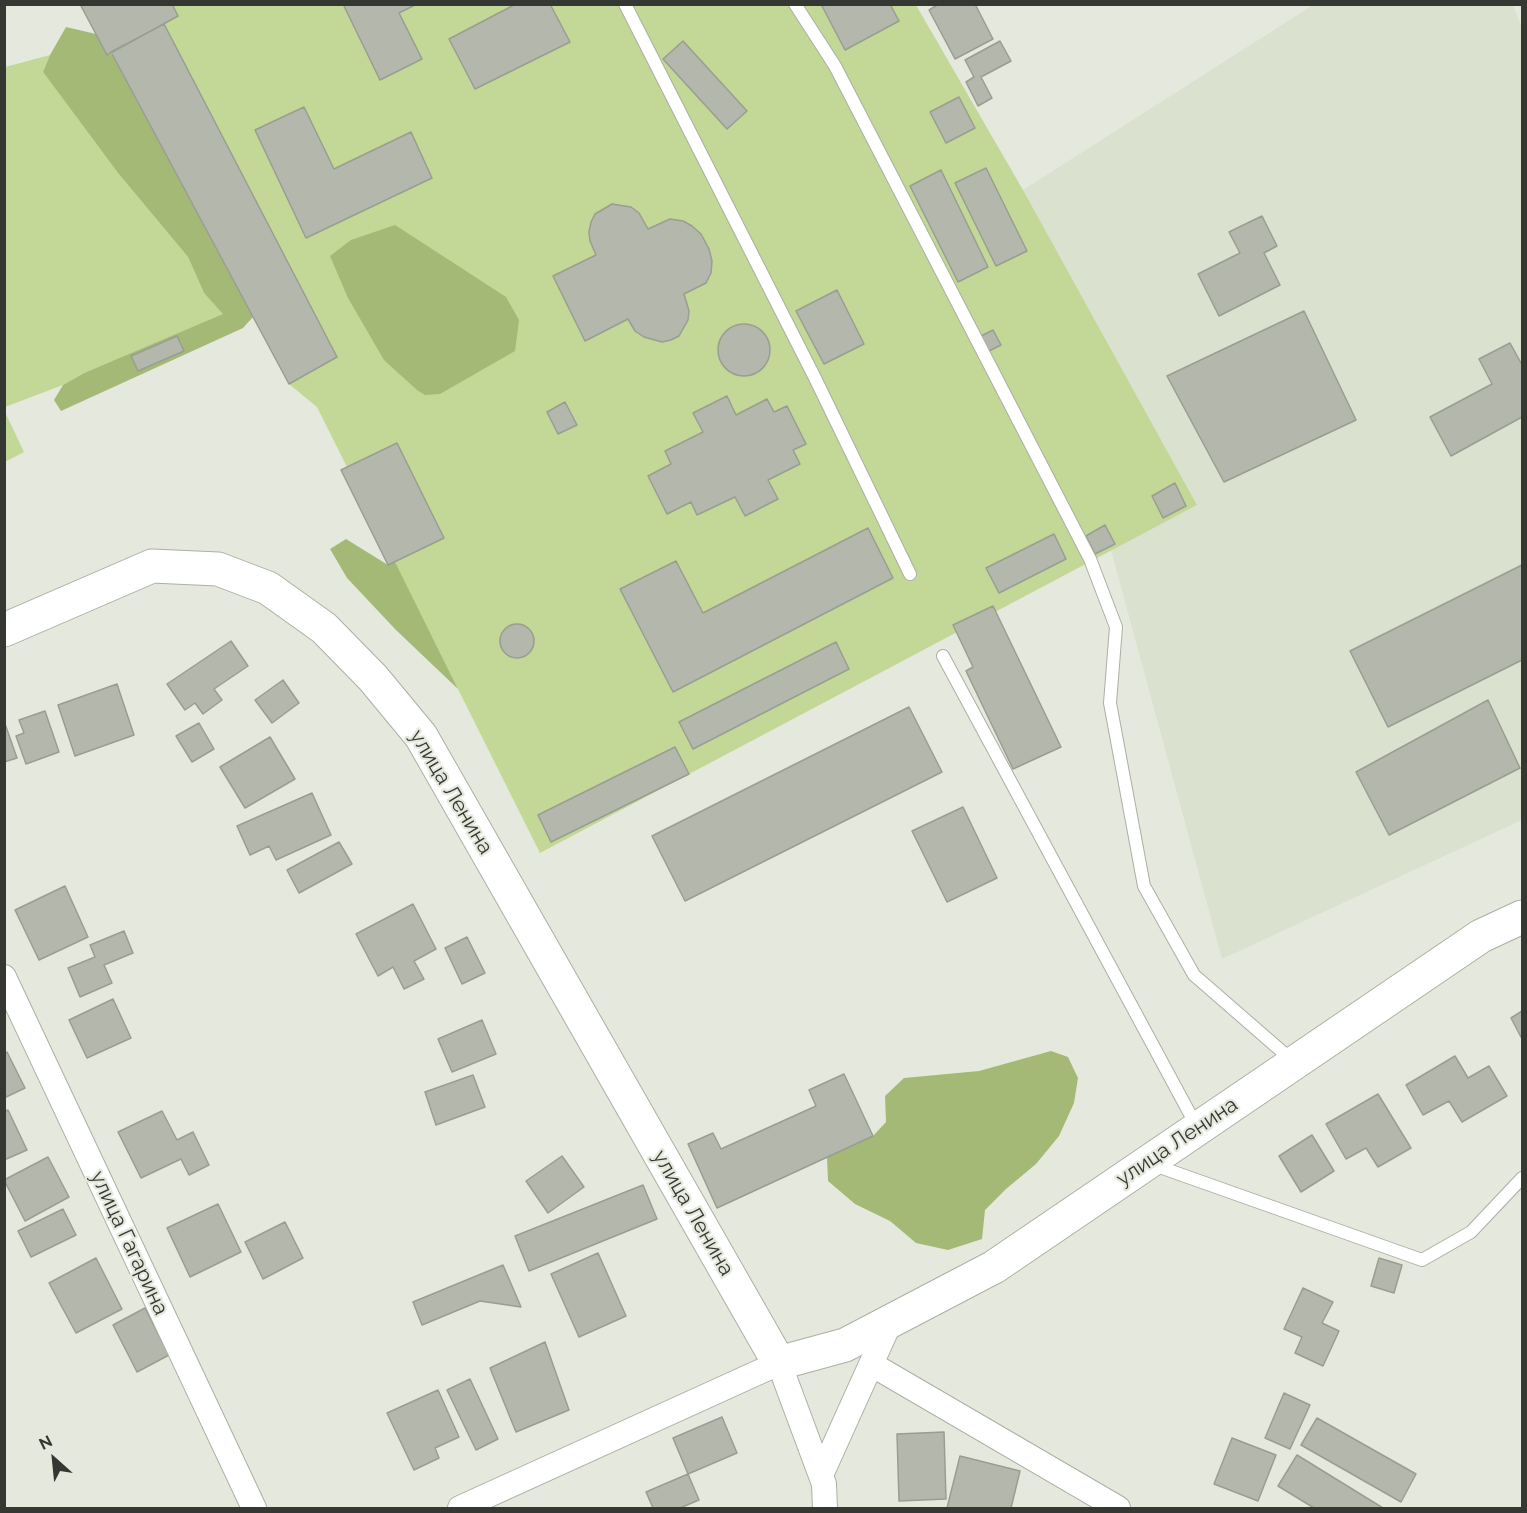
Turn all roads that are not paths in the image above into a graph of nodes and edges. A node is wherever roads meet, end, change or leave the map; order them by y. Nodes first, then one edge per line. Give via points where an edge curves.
1 (625, 4) edge
2 (795, 4) edge
3 (910, 574) dead end
4 (4, 630) edge
5 (943, 656) dead end
6 (1522, 917) edge
7 (4, 977) edge
8 (1295, 1063) junction
9 (1198, 1128) junction
10 (1147, 1163) junction
11 (1522, 1178) edge
12 (891, 1320) junction
13 (779, 1363) junction
14 (871, 1364) junction
15 (821, 1475) junction
16 (254, 1509) edge
17 (460, 1509) edge
18 (825, 1509) edge
19 (1118, 1509) edge

1 - 3 lane
2 - 8 lane via 835,66 1090,559 1116,627 1110,703 1144,886 1194,975
4 - 13 main road, улица Ленина via 152,566 218,569 268,588 324,628 373,678 421,736
5 - 9 lane
6 - 8 main road, улица Ленина via 1481,936
7 - 16 street, улица Гагарина
8 - 9 main road, улица Ленина
9 - 10 main road, улица Ленина
10 - 11 lane via 1422,1260 1471,1232
10 - 12 main road, улица Ленина via 994,1267
12 - 13 main road, улица Ленина via 845,1345
12 - 14 street
13 - 15 street
13 - 17 street
14 - 15 street
14 - 19 street
15 - 18 street

